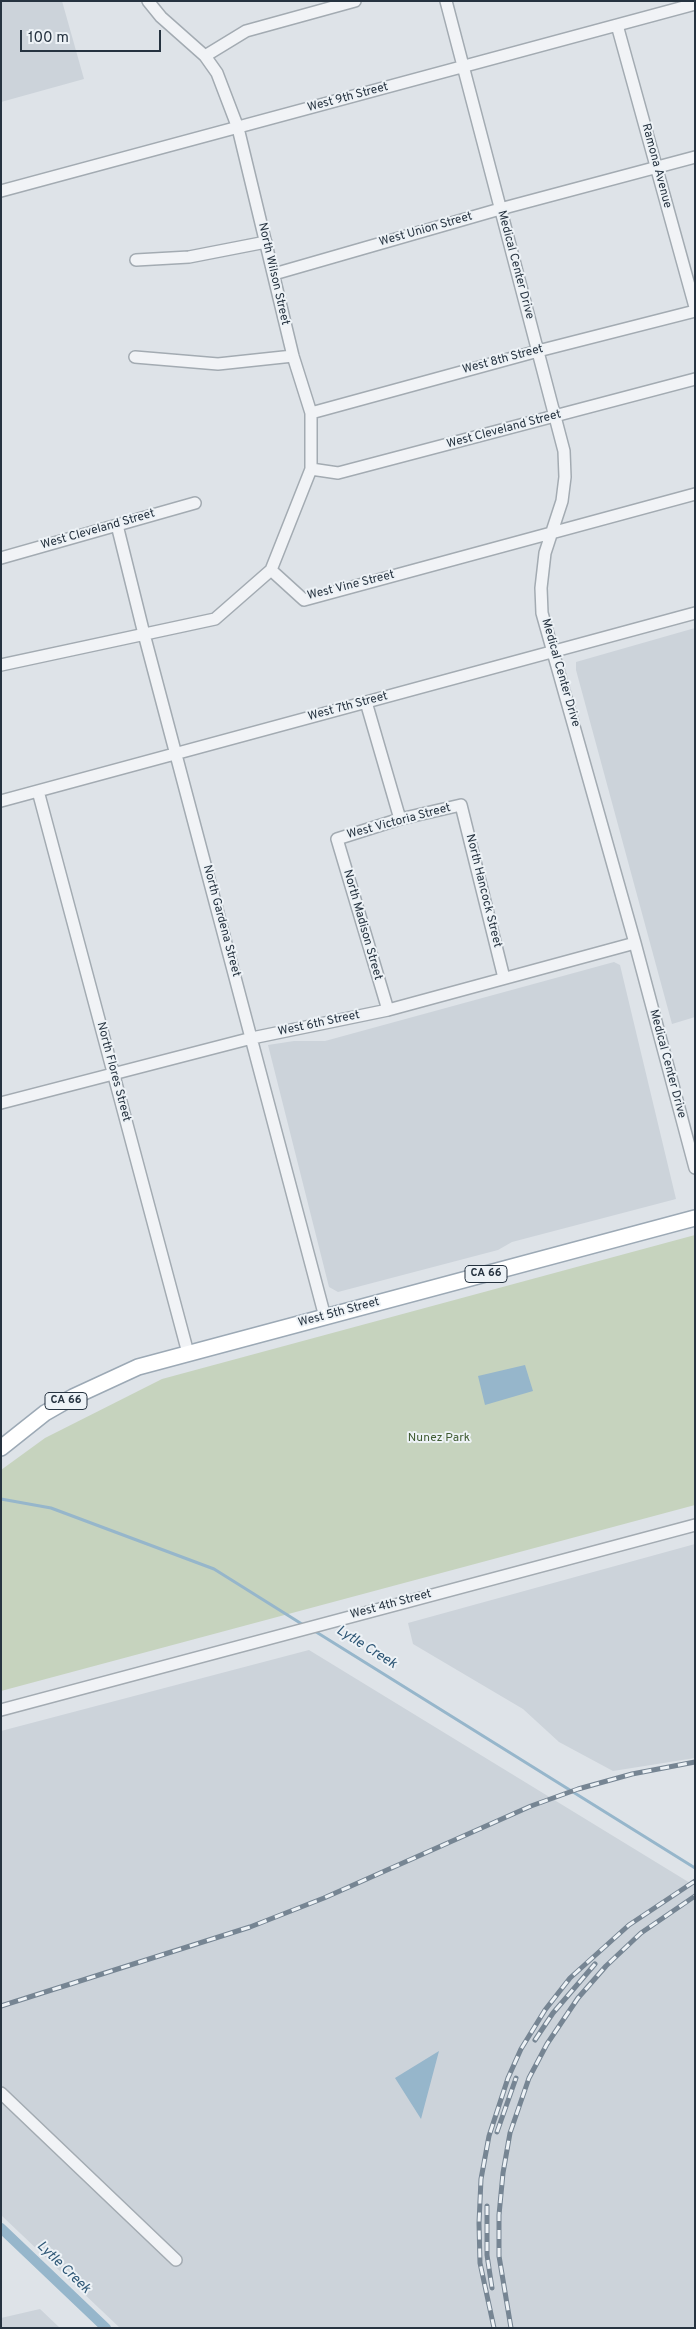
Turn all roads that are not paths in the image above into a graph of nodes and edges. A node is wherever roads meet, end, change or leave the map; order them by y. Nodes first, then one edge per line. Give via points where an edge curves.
1 (148, 1) edge
2 (355, 1) edge
3 (446, 1) edge
4 (695, 4) edge
5 (617, 25) junction
6 (205, 56) junction
7 (463, 67) junction
8 (238, 128) junction
9 (695, 157) edge
10 (655, 167) junction
11 (1, 191) edge
12 (500, 209) junction
13 (266, 242) junction
14 (136, 260) dead end
15 (274, 274) junction
16 (695, 309) edge
17 (538, 351) junction
18 (293, 356) junction
19 (135, 357) dead end
20 (695, 380) edge
21 (311, 412) junction
22 (555, 417) junction
23 (311, 469) junction
24 (695, 494) edge
25 (195, 503) dead end
26 (117, 525) junction
27 (552, 533) junction
28 (1, 558) edge
29 (271, 570) junction
30 (695, 613) edge
31 (144, 634) junction
32 (554, 650) junction
33 (1, 665) edge
34 (366, 702) junction
35 (176, 753) junction
36 (38, 791) junction
37 (1, 801) edge
38 (461, 805) joint
39 (400, 819) junction
40 (337, 840) joint
41 (636, 943) junction
42 (504, 978) junction
43 (388, 1010) junction
44 (252, 1038) junction
45 (114, 1074) junction
46 (1, 1103) edge
47 (695, 1168) edge
48 (695, 1218) edge
49 (326, 1317) junction
50 (188, 1353) junction
51 (1, 1448) edge
52 (695, 1525) edge
53 (1, 1710) edge
54 (1, 2093) edge
55 (176, 2260) dead end

1 - 6 street, North Wilson Street
2 - 6 street via 246,31
3 - 7 street, Medical Center Drive
4 - 5 street, West 9th Street
5 - 7 street, West 9th Street
5 - 10 street, Ramona Avenue
6 - 8 street, North Wilson Street via 217,73
7 - 8 street, West 9th Street
7 - 12 street, Medical Center Drive
8 - 11 street, West 9th Street
8 - 13 street, North Wilson Street
9 - 10 street, West Union Street
10 - 12 street, West Union Street
10 - 16 street, Ramona Avenue
12 - 15 street, West Union Street
12 - 17 street, Medical Center Drive
13 - 14 street via 190,257
13 - 15 street, North Wilson Street
15 - 18 street, North Wilson Street
16 - 17 street, West 8th Street
17 - 21 street, West 8th Street
17 - 22 street, Medical Center Drive
18 - 19 street via 218,364
18 - 21 street, North Wilson Street
20 - 22 street, West Cleveland Street
21 - 23 street, North Wilson Street
22 - 23 street, West Cleveland Street via 338,473
22 - 27 street, Medical Center Drive via 564,451 565,476
23 - 29 street, North Wilson Street
24 - 27 street, West Vine Street
25 - 26 street, West Cleveland Street
26 - 28 street, West Cleveland Street
26 - 31 street, North Gardena Street
27 - 29 street, West Vine Street via 304,600
27 - 32 street, Medical Center Drive via 545,553 541,588 542,613
29 - 31 street via 215,619
30 - 32 street, West 7th Street
31 - 33 street
31 - 35 street, North Gardena Street
32 - 34 street, West 7th Street
32 - 41 street, Medical Center Drive
34 - 35 street, West 7th Street
34 - 39 street
35 - 36 street, West 7th Street
35 - 44 street, North Gardena Street
36 - 37 street, West 7th Street
36 - 45 street, North Flores Street
38 - 39 street, West Victoria Street
38 - 42 street, North Hancock Street
39 - 40 street, West Victoria Street
40 - 43 street, North Madison Street
41 - 42 street, West 6th Street
41 - 47 street, Medical Center Drive
42 - 43 street, West 6th Street
43 - 44 street, West 6th Street
44 - 45 street, West 6th Street
44 - 49 street, North Gardena Street
45 - 46 street, West 6th Street
45 - 50 street, North Flores Street
48 - 49 main road, West 5th Street / CA 66
49 - 50 main road, West 5th Street / CA 66
50 - 51 main road, West 5th Street / CA 66 via 138,1367 73,1397 45,1413
52 - 53 street, West 4th Street
54 - 55 street

